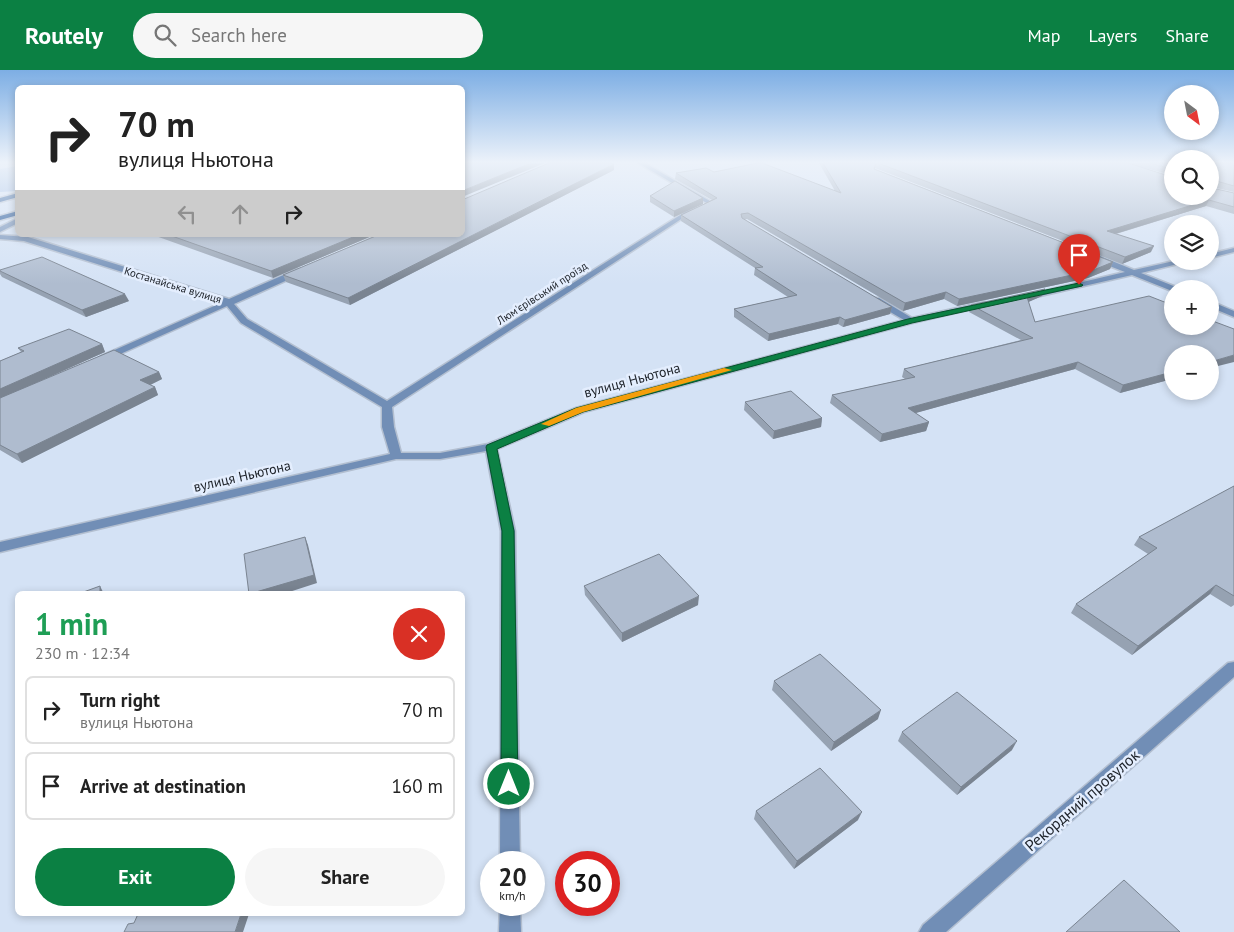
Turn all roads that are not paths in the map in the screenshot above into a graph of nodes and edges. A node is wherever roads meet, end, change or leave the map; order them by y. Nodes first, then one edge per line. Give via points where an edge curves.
1 (711, 203) edge
2 (15, 214) edge
3 (0, 218) edge
4 (15, 222) edge
5 (0, 230) edge
6 (0, 237) edge
7 (1234, 250) edge
8 (1219, 254) edge
9 (1089, 255) edge
10 (1164, 266) edge
11 (307, 268) edge
12 (1135, 273) junction
13 (1164, 285) edge
14 (869, 296) edge
15 (1018, 298) edge
16 (228, 302) junction
17 (999, 302) edge
18 (1219, 308) edge
19 (1234, 314) edge
20 (911, 321) junction
21 (97, 362) edge
22 (387, 406) junction
23 (491, 447) junction
24 (396, 456) junction
25 (0, 547) edge
26 (1234, 668) edge
27 (510, 851) edge
28 (510, 916) edge
29 (510, 932) edge
30 (930, 932) edge

1 - 22 street, Люм'єрівський проїзд via 686,214
2 - 3 main road
4 - 5 street
6 - 16 street, Костанайська вулиця via 25,239
7 - 8 street
9 - 12 street
10 - 12 street
11 - 16 street
12 - 13 street
12 - 15 street
14 - 20 street
16 - 21 street
16 - 22 street, Костанайська вулиця via 244,321
17 - 20 street, вулиця Ньютона
18 - 19 street
20 - 23 street, вулиця Ньютона via 580,410
22 - 24 street via 388,427
23 - 24 street, вулиця Ньютона via 440,456
23 - 27 street via 508,531
24 - 25 street, вулиця Ньютона
26 - 30 street, Рекордний провулок
28 - 29 street

